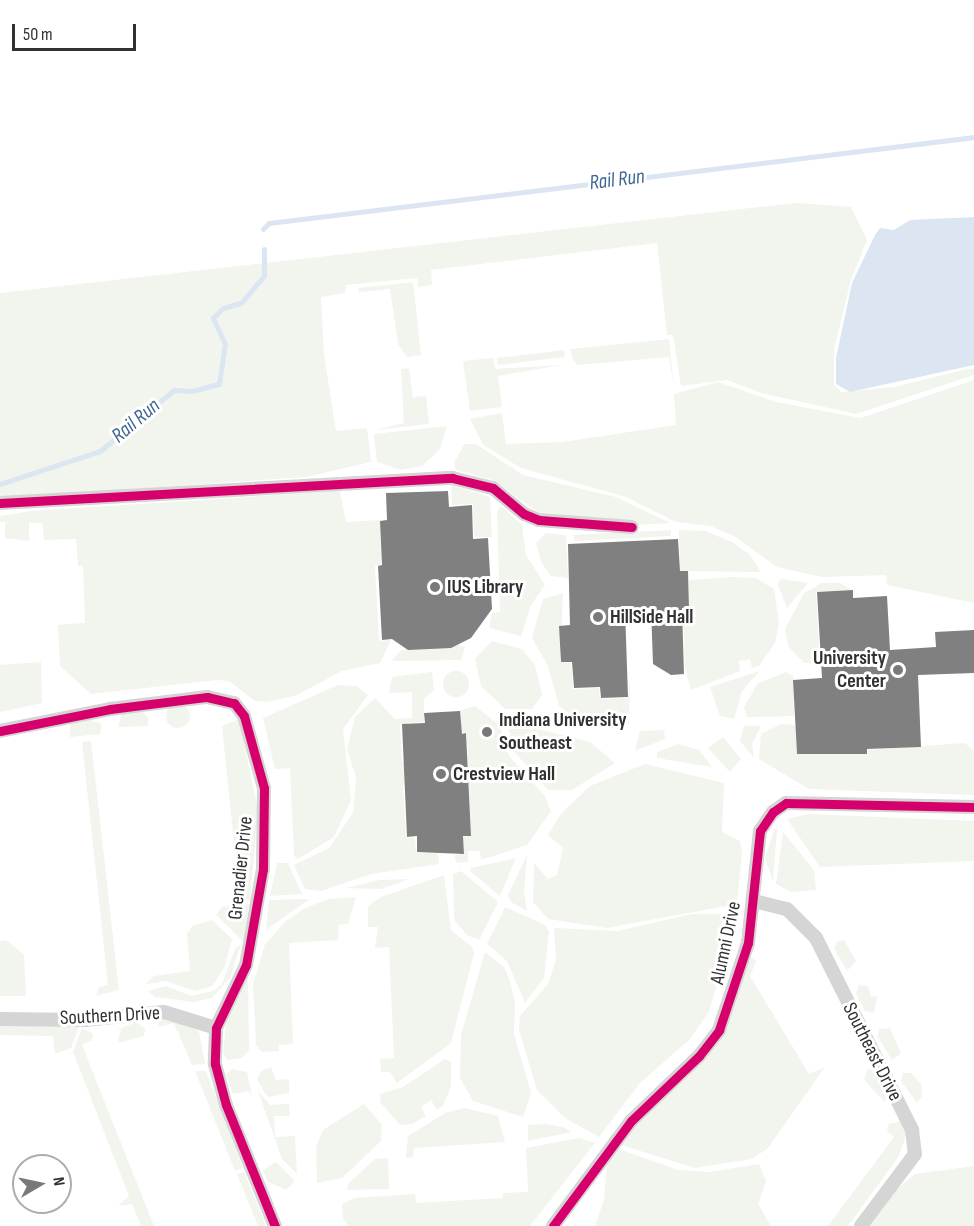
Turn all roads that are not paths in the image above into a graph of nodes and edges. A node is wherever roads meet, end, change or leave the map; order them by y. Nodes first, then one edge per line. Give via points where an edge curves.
1 (0, 503) edge
2 (632, 527) dead end
3 (0, 731) edge
4 (974, 807) edge
5 (754, 901) junction
6 (0, 1019) edge
7 (216, 1028) junction
8 (275, 1226) edge
9 (553, 1226) edge
10 (861, 1226) edge

1 - 2 street via 452,478 493,488 524,514 539,520
3 - 7 street, Grenadier Drive via 110,709 207,697 234,703 243,714 264,788 263,869 246,965
4 - 5 street, Alumni Drive via 780,805 760,831
5 - 9 street, Alumni Drive via 748,943 719,1030 699,1056 631,1121
5 - 10 street, Southeast Drive via 787,909 816,938 912,1130 915,1154
6 - 7 street, Southern Drive via 85,1020 164,1012
7 - 8 street, Grenadier Drive via 217,1078

